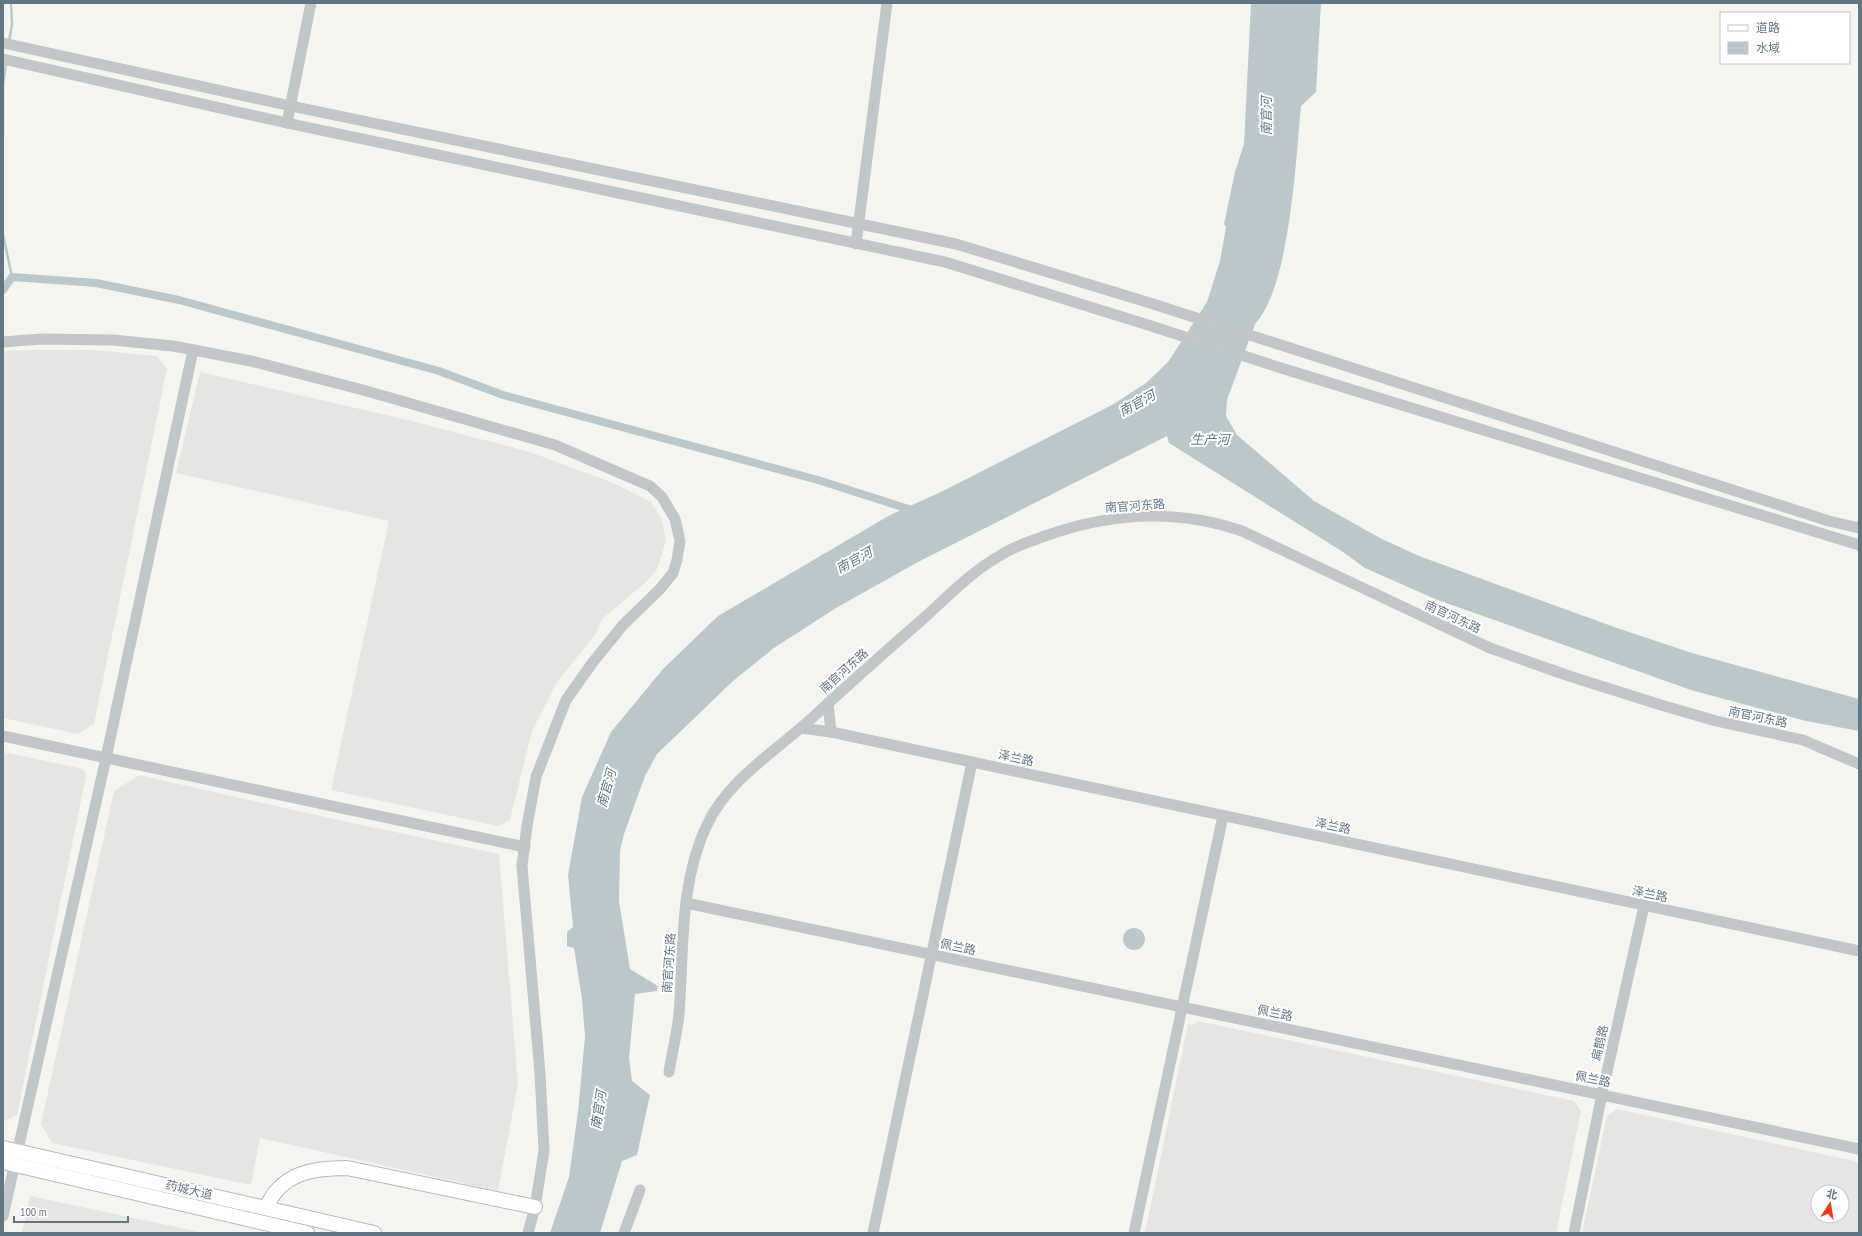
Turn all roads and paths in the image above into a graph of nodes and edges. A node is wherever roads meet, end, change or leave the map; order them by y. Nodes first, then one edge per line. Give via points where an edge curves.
1 (311, 3) edge
2 (887, 3) edge
3 (3, 43) edge
4 (3, 59) edge
5 (291, 106) junction
6 (288, 123) junction
7 (859, 223) junction
8 (856, 244) junction
9 (3, 342) edge
10 (193, 350) junction
11 (1859, 528) edge
12 (1859, 545) edge
13 (828, 703) junction
14 (802, 728) junction
15 (831, 732) junction
16 (3, 736) edge
17 (106, 758) junction
18 (972, 762) junction
19 (1859, 764) edge
20 (1223, 816) junction
21 (525, 847) junction
22 (686, 903) junction
23 (1644, 906) junction
24 (1859, 951) edge
25 (931, 955) junction
26 (1182, 1007) junction
27 (669, 1072) dead end
28 (1602, 1094) junction
29 (3, 1148) edge
30 (1859, 1149) edge
31 (12, 1159) edge
32 (640, 1190) dead end
33 (535, 1207) junction
34 (266, 1208) junction
35 (3, 1216) edge
36 (260, 1228) edge
37 (307, 1233) edge
38 (374, 1233) edge
39 (528, 1233) edge
40 (624, 1233) edge
41 (873, 1233) edge
42 (1134, 1233) edge
43 (1574, 1233) edge

1 - 5 street
2 - 7 street
3 - 5 street
4 - 6 street
5 - 6 street
5 - 7 street
6 - 8 street
7 - 8 street
7 - 11 street via 956,244 1150,303 1829,521
8 - 12 street via 945,262
9 - 10 street via 41,339 113,340
10 - 17 street
10 - 21 street via 251,360 555,445 650,486 662,497 676,519 680,541 673,573 623,626 566,700 536,777
13 - 14 street, 南官河东路
13 - 15 street
13 - 19 street, 南官河东路 via 966,580 1000,555 1058,531 1090,523 1112,518 1167,516 1222,524 1242,531 1497,651 1716,721 1803,740
14 - 15 street, 泽兰路
14 - 22 street, 南官河东路 via 737,782 719,804 705,828 688,882
15 - 18 street, 泽兰路
16 - 17 street
17 - 21 street
17 - 31 street
18 - 20 street, 泽兰路
18 - 25 street
20 - 23 street, 泽兰路
20 - 26 street
21 - 33 street via 522,866 540,1073 544,1151
22 - 25 street, 佩兰路
22 - 27 street, 南官河东路 via 679,1017
23 - 24 street, 泽兰路
23 - 28 street, 扁鹊路
25 - 26 street, 佩兰路
25 - 41 street
26 - 28 street, 佩兰路
26 - 42 street
28 - 30 street, 佩兰路
28 - 43 street, 扁鹊路
29 - 31 main road, 药城大道
31 - 34 main road, 药城大道
31 - 35 street
31 - 36 main road, 药城大道
32 - 40 street
33 - 34 main road via 348,1168 325,1168 300,1174 281,1185 272,1195
33 - 39 street
34 - 38 main road, 药城大道
36 - 37 main road, 药城大道

